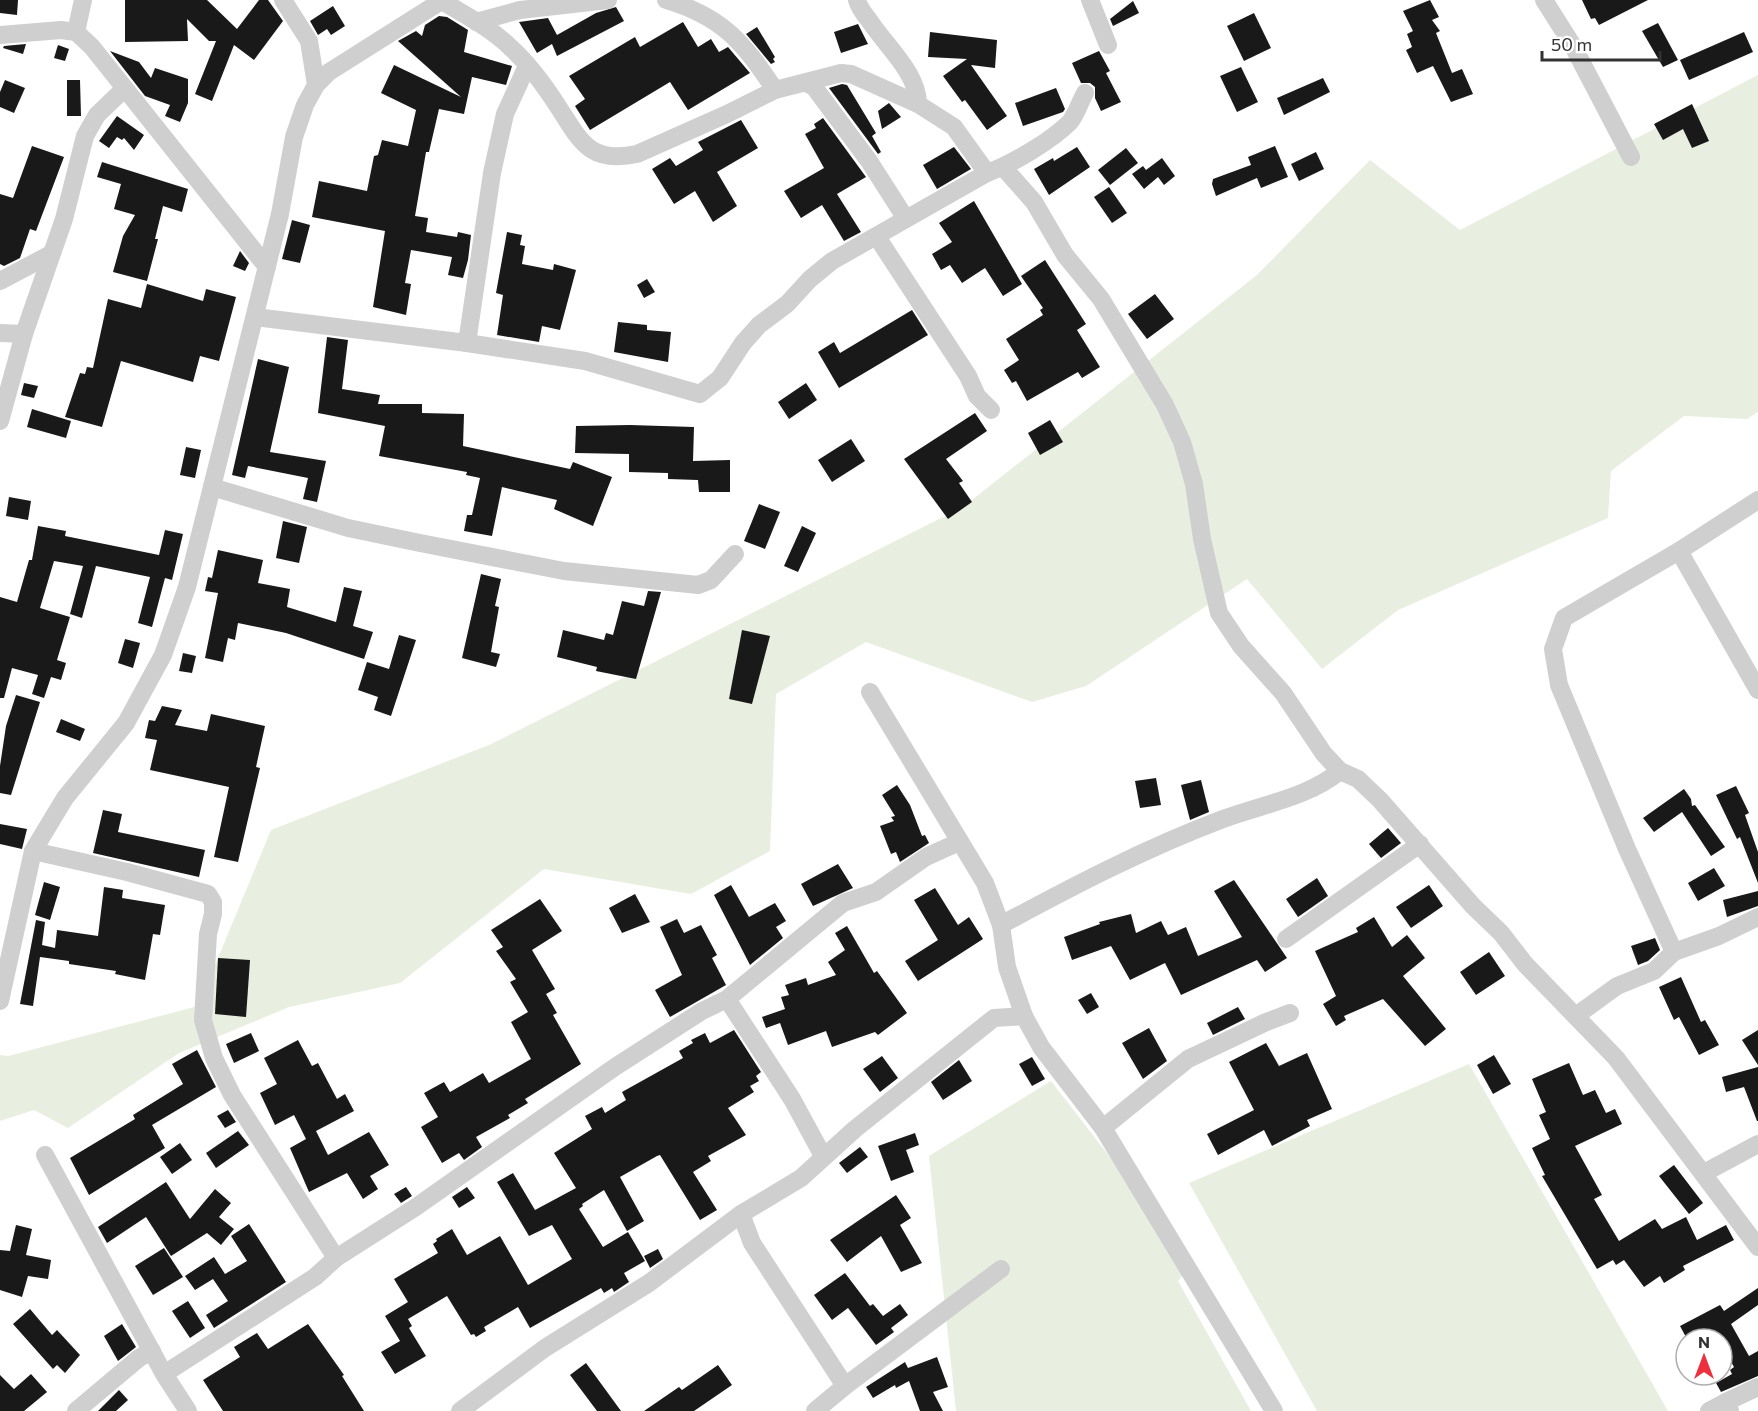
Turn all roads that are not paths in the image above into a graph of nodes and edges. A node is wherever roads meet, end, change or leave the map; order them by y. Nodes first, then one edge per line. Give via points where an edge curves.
1 (83, 0) edge
2 (283, 0) edge
3 (442, 0) edge
4 (608, 0) edge
5 (666, 0) edge
6 (857, 0) edge
7 (1090, 0) edge
8 (1544, 0) edge
9 (476, 22) junction
10 (76, 32) junction
11 (0, 35) edge
12 (1108, 45) dead end
13 (527, 66) junction
14 (806, 83) junction
15 (316, 85) junction
16 (124, 89) junction
17 (775, 90) junction
18 (1085, 93) dead end
19 (918, 105) junction
20 (1631, 157) dead end
21 (995, 170) junction
22 (906, 219) junction
23 (877, 237) junction
24 (51, 254) junction
25 (267, 267) junction
26 (0, 281) edge
27 (255, 316) junction
28 (0, 333) edge
29 (24, 334) junction
30 (467, 343) junction
31 (991, 410) dead end
32 (0, 421) edge
33 (212, 487) junction
34 (1758, 500) edge
35 (1679, 551) junction
36 (735, 554) dead end
37 (1758, 690) edge
38 (870, 692) dead end
39 (1340, 771) junction
40 (959, 843) junction
41 (1420, 844) junction
42 (33, 851) junction
43 (1758, 917) edge
44 (1000, 925) junction
45 (1286, 939) dead end
46 (1674, 952) junction
47 (727, 999) junction
48 (0, 1001) edge
49 (1290, 1013) dead end
50 (1577, 1015) junction
51 (1024, 1016) junction
52 (1103, 1128) junction
53 (1758, 1144) edge
54 (45, 1155) dead end
55 (823, 1156) junction
56 (1704, 1173) junction
57 (741, 1214) junction
58 (1758, 1247) edge
59 (336, 1258) junction
60 (1000, 1269) dead end
61 (152, 1351) junction
62 (164, 1374) junction
63 (846, 1386) junction
64 (1758, 1387) edge
65 (1728, 1407) edge
66 (76, 1411) edge
67 (188, 1411) edge
68 (460, 1411) edge
69 (815, 1411) edge
70 (1274, 1411) edge
71 (1710, 1411) edge

1 - 10 street
2 - 15 street via 309,41
3 - 9 street
3 - 15 street via 351,57
4 - 9 street via 520,10
5 - 17 street via 704,13 723,26 748,49
6 - 19 street via 880,39 904,67
7 - 12 street
8 - 20 street via 1573,46
9 - 13 street via 510,47
10 - 11 street
10 - 16 street
13 - 17 street via 579,139 612,157 637,154 664,144
13 - 30 street via 505,114 492,173
14 - 17 street
14 - 19 street via 851,74
14 - 22 street via 814,87 869,161
15 - 25 street via 294,137
16 - 24 street via 97,115 84,136 64,219
16 - 25 street
18 - 21 street via 1072,120 1061,130
19 - 21 street via 954,127
21 - 22 street
21 - 39 street via 1034,202 1065,255 1101,300 1165,405 1182,442 1194,484 1219,613
22 - 23 street
23 - 30 street via 832,261 810,279 788,304 759,325 720,378 700,394 585,361
23 - 31 street via 968,376 977,396
24 - 26 street
24 - 29 street
25 - 27 street
27 - 30 street
27 - 33 street
28 - 29 street
29 - 32 street
33 - 36 street via 348,528 564,571 698,585 711,580
33 - 42 street via 187,587 164,655 126,723 65,798
34 - 35 street
35 - 37 street
35 - 46 street via 1564,618 1553,649 1560,685
38 - 40 street
39 - 41 street via 1359,779
39 - 44 street via 1321,787 1222,819 1086,879
40 - 44 street via 985,883
40 - 47 street via 926,857 876,892 843,903
41 - 45 street
41 - 50 street via 1525,964
42 - 48 street
42 - 59 street via 208,894 213,914 208,934 203,1020 214,1058 238,1105
43 - 46 street
44 - 51 street via 1007,967
46 - 50 street via 1654,970 1617,986
47 - 55 street via 792,1099
47 - 59 street via 615,1067 416,1207
49 - 52 street via 1188,1059
50 - 56 street via 1616,1058
51 - 52 street via 1041,1047
51 - 55 street via 994,1018
52 - 70 street
53 - 56 street
54 - 61 street
55 - 57 street via 801,1178
56 - 58 street
57 - 63 street via 752,1243
57 - 68 street via 649,1283 545,1348
59 - 62 street via 315,1276
60 - 63 street
61 - 62 street
61 - 66 street
62 - 67 street
63 - 69 street
64 - 65 street
65 - 71 street

